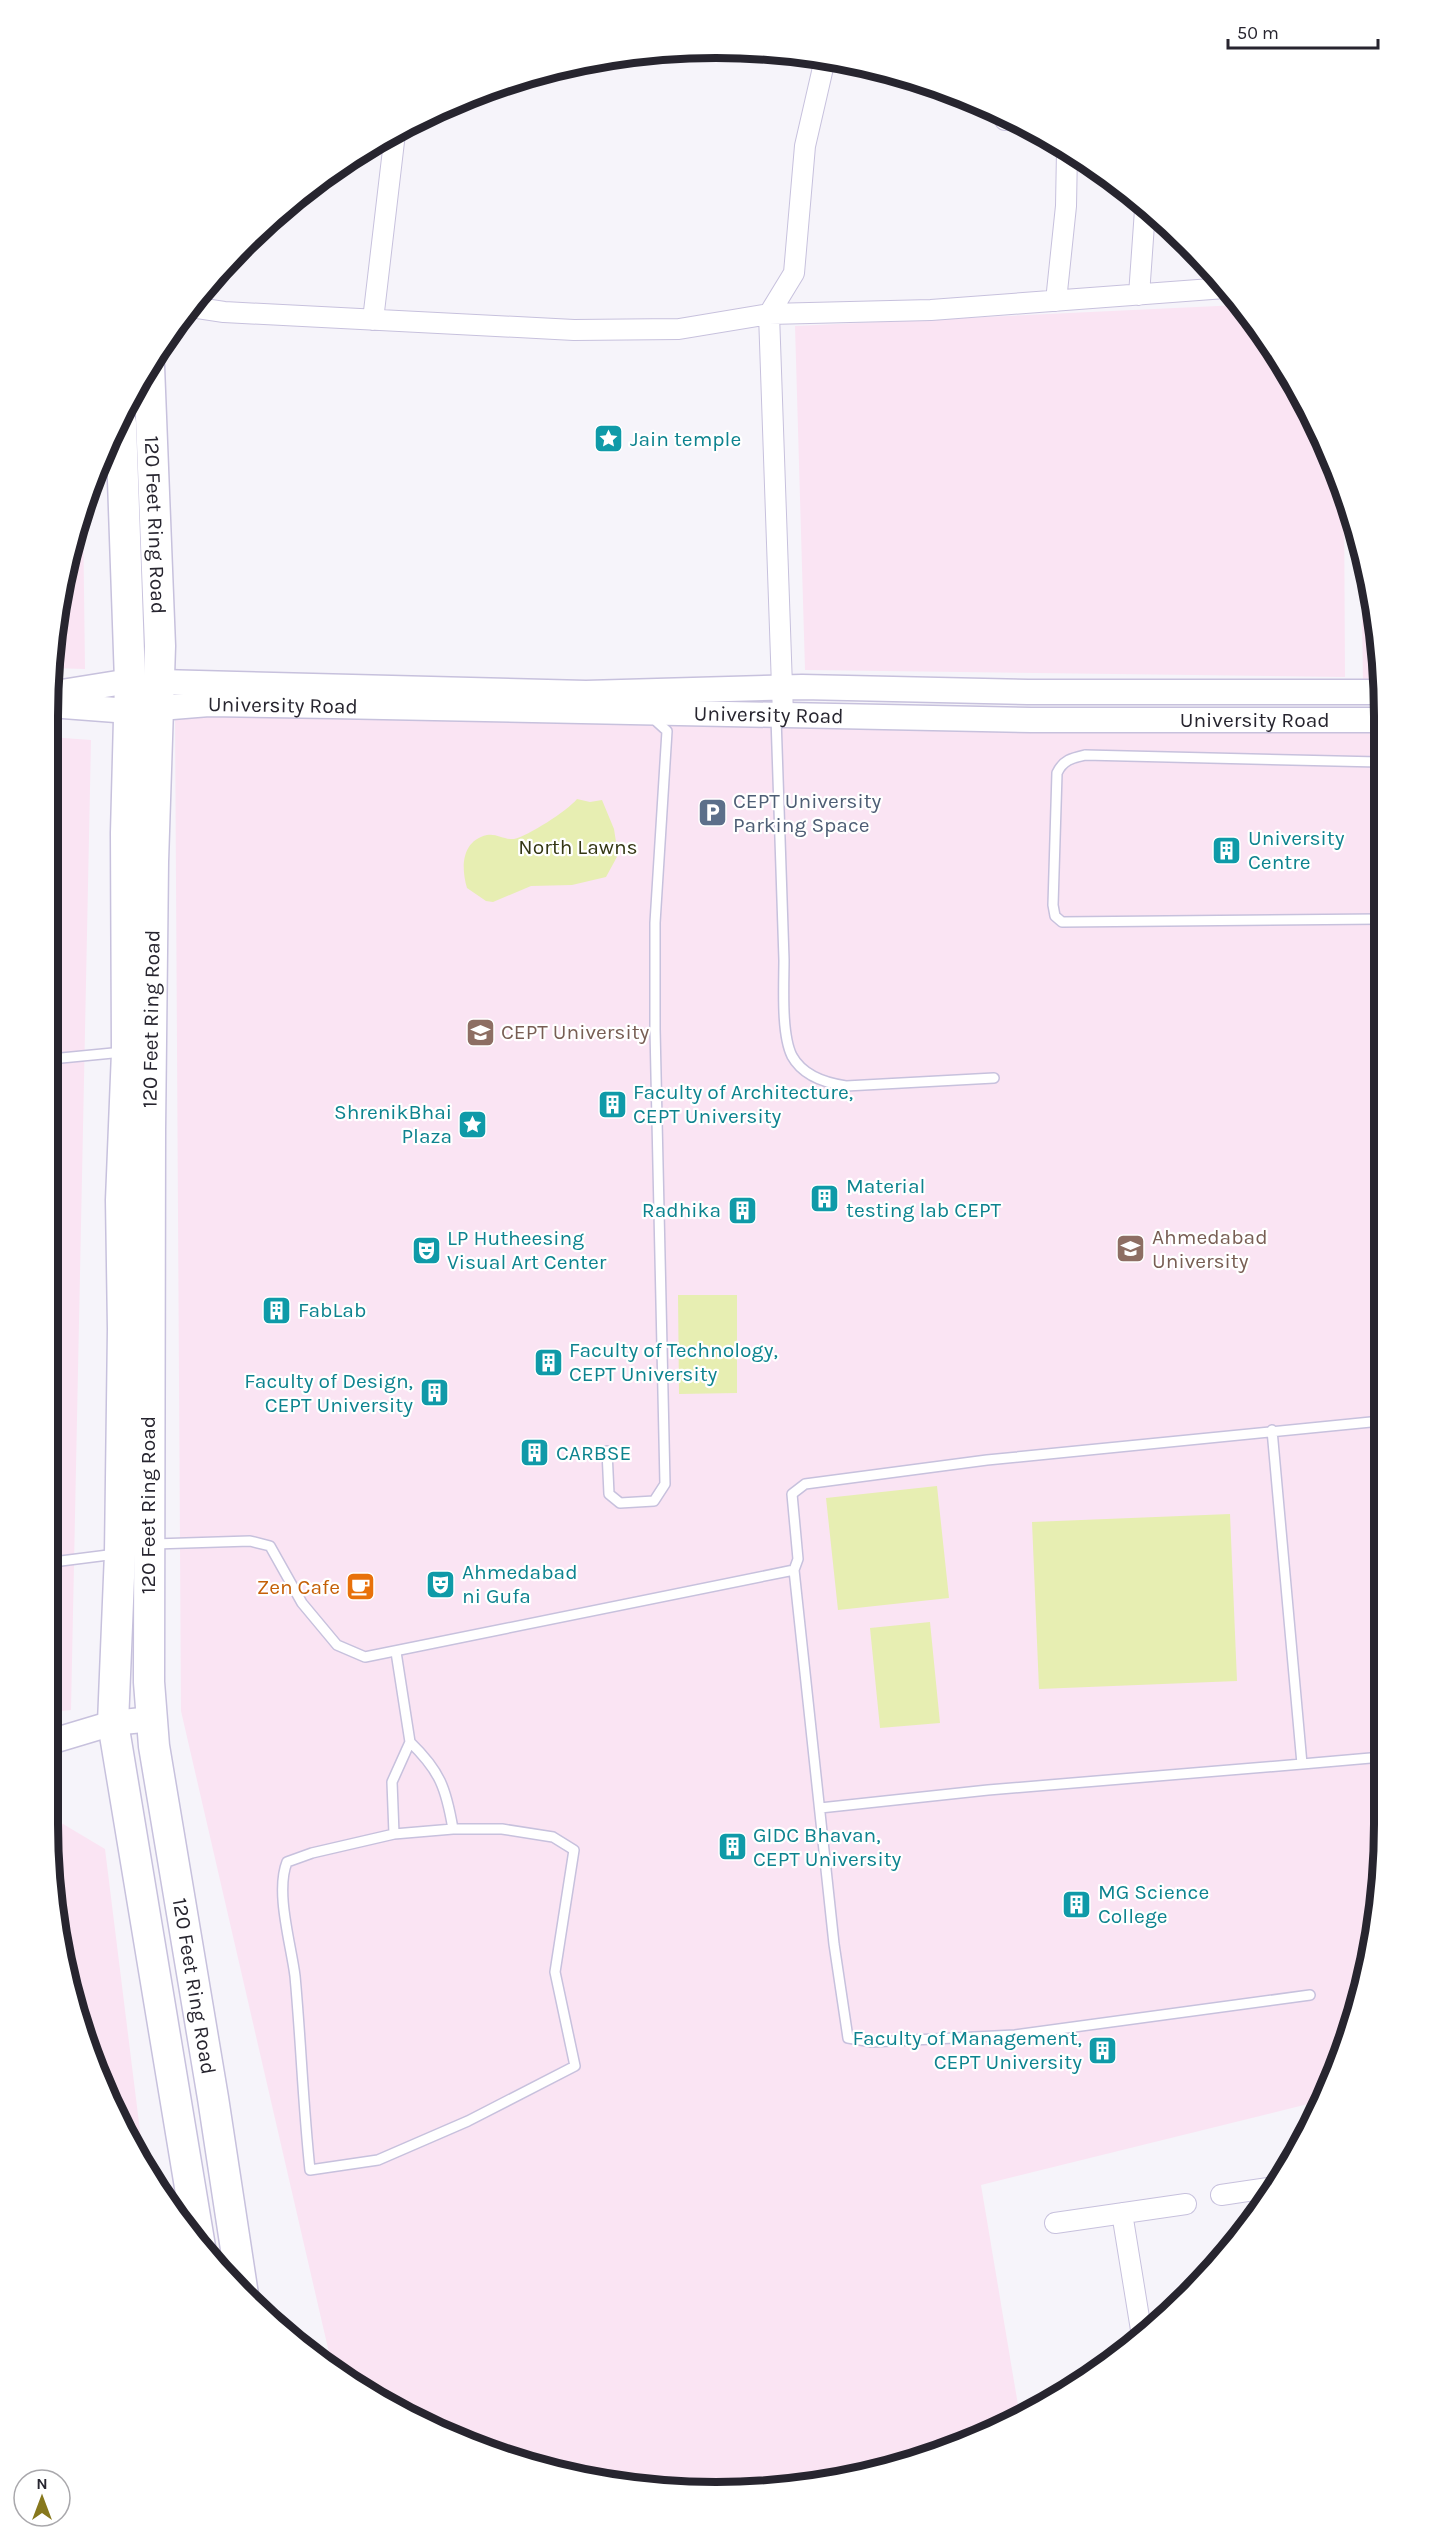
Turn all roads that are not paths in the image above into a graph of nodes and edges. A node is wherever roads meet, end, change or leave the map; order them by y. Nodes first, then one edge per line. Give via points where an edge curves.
1 (823, 68) edge
2 (393, 144) edge
3 (1067, 160) edge
4 (1144, 217) edge
5 (1216, 289) edge
6 (1139, 295) junction
7 (1056, 301) junction
8 (200, 308) edge
9 (769, 314) junction
10 (373, 320) junction
11 (150, 383) edge
12 (121, 435) edge
13 (130, 681) junction
14 (782, 688) junction
15 (1373, 692) edge
16 (59, 693) edge
17 (160, 695) junction
18 (58, 706) edge
19 (129, 711) junction
20 (656, 713) junction
21 (779, 715) junction
22 (1374, 720) edge
23 (1374, 762) edge
24 (1374, 919) edge
25 (127, 1052) junction
26 (58, 1058) edge
27 (994, 1078) dead end
28 (1374, 1422) edge
29 (1272, 1430) junction
30 (608, 1451) dead end
31 (148, 1545) junction
32 (120, 1553) junction
33 (58, 1561) edge
34 (794, 1570) junction
35 (396, 1652) junction
36 (152, 1719) junction
37 (113, 1723) junction
38 (58, 1740) edge
39 (410, 1742) junction
40 (1374, 1758) edge
41 (1302, 1764) junction
42 (820, 1808) junction
43 (453, 1829) junction
44 (394, 1834) junction
45 (1310, 1995) dead end
46 (1263, 2189) edge
47 (1221, 2195) dead end
48 (1186, 2204) dead end
49 (1122, 2213) junction
50 (1055, 2223) dead end
51 (197, 2227) edge
52 (240, 2277) edge
53 (1140, 2326) edge

1 - 9 street via 805,146 794,273
2 - 10 street
3 - 7 street
4 - 6 street
5 - 6 street
6 - 7 street
7 - 9 street via 931,310
8 - 10 street
9 - 10 street via 679,329 574,330
9 - 14 street
11 - 17 main road, 120 Feet Ring Road
12 - 13 main road, 120 Feet Ring Road
13 - 16 street
13 - 17 main road
13 - 19 main road, 120 Feet Ring Road
14 - 15 street, University Road
14 - 17 street, University Road
14 - 21 street
17 - 19 main road
17 - 20 street, University Road via 218,704
17 - 31 main road, 120 Feet Ring Road via 153,862
18 - 19 street
19 - 25 main road, 120 Feet Ring Road
20 - 21 street, University Road
20 - 30 lane via 656,721 667,731 655,923 665,1484 654,1501 620,1503 609,1494
21 - 22 street, University Road
21 - 27 lane via 784,972 791,1054 804,1070 830,1084 846,1086
23 - 24 lane via 1085,755 1070,759 1057,773 1053,905 1055,916 1062,922
25 - 26 lane
25 - 32 main road, 120 Feet Ring Road via 121,1200
28 - 29 lane
29 - 34 lane via 805,1484 792,1494 798,1559
29 - 41 lane
31 - 35 lane via 250,1541 270,1546 303,1603 337,1645 365,1656
31 - 36 main road, 120 Feet Ring Road
32 - 33 lane
32 - 37 main road, 120 Feet Ring Road
34 - 35 lane
34 - 42 lane
35 - 39 lane
36 - 37 street
36 - 52 main road, 120 Feet Ring Road
37 - 38 street
37 - 51 main road, 120 Feet Ring Road
39 - 43 lane via 432,1763 446,1788
39 - 44 lane via 392,1782
40 - 41 lane
41 - 42 lane
42 - 45 lane via 834,1944 849,2038 895,2042 1015,2036
43 - 44 lane
43 - 44 lane via 502,1829 553,1837 574,1850 555,1972 575,2066 468,2121 378,2160 310,2170 284,1871 287,1862 312,1853
46 - 47 street
48 - 49 street
49 - 50 street
49 - 53 street

